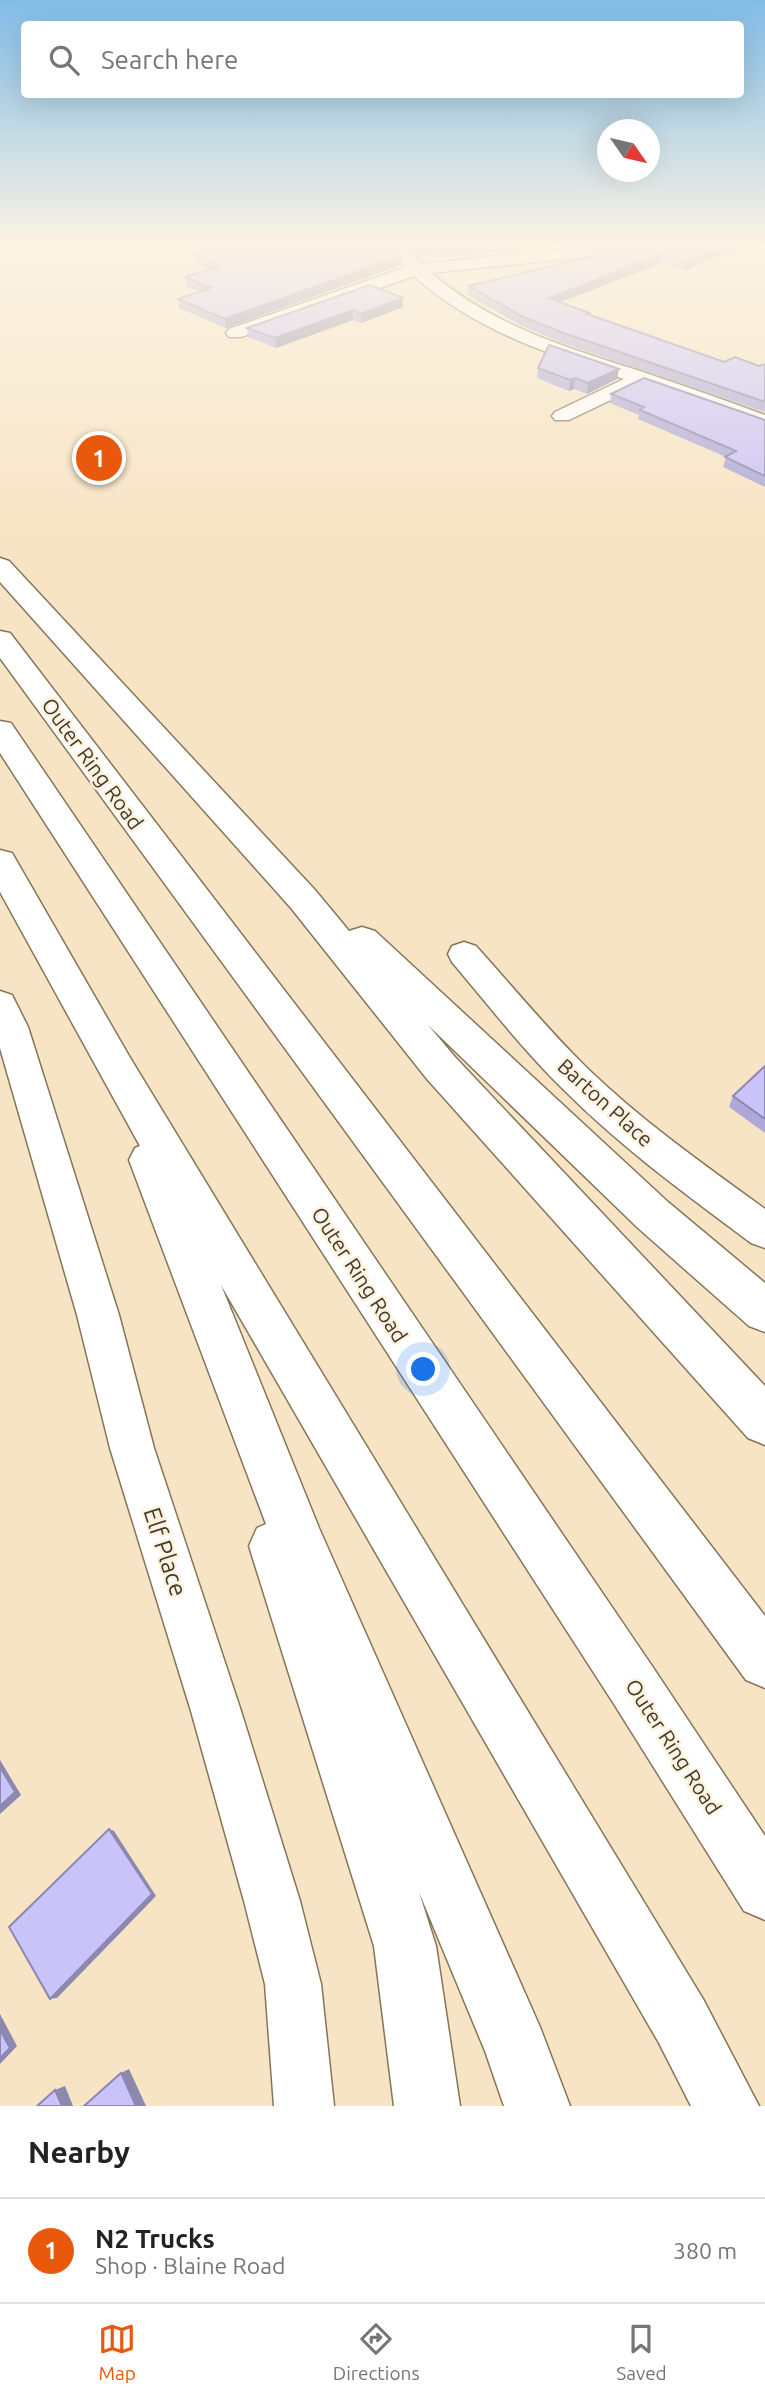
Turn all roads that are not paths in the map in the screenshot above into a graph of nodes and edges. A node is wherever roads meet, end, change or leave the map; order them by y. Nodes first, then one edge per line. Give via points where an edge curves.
1 (538, 344) edge
2 (640, 378) junction
3 (562, 416) dead end
4 (765, 422) edge
5 (0, 566) edge
6 (0, 639) edge
7 (0, 730) edge
8 (0, 861) edge
9 (303, 899) junction
10 (464, 954) dead end
11 (0, 1004) edge
12 (115, 1067) junction
13 (765, 1231) edge
14 (765, 1311) edge
15 (208, 1314) junction
16 (765, 1421) edge
17 (765, 1661) edge
18 (765, 1890) edge
19 (304, 2106) edge
20 (427, 2106) edge
21 (537, 2106) edge
22 (726, 2106) edge

1 - 2 street
2 - 3 street
2 - 4 street
5 - 9 highway
6 - 17 highway, Outer Ring Road
7 - 18 highway, Outer Ring Road via 634,1685
8 - 12 highway
9 - 14 highway via 353,931 653,1215
9 - 16 highway via 441,1068
10 - 13 street, Barton Place via 590,1092 695,1180
11 - 19 street, Elf Place via 47,1143 132,1448 272,1901 293,1984
12 - 15 highway
12 - 22 highway via 681,2021
15 - 20 highway via 213,1358 405,1946
15 - 21 highway via 298,1541

